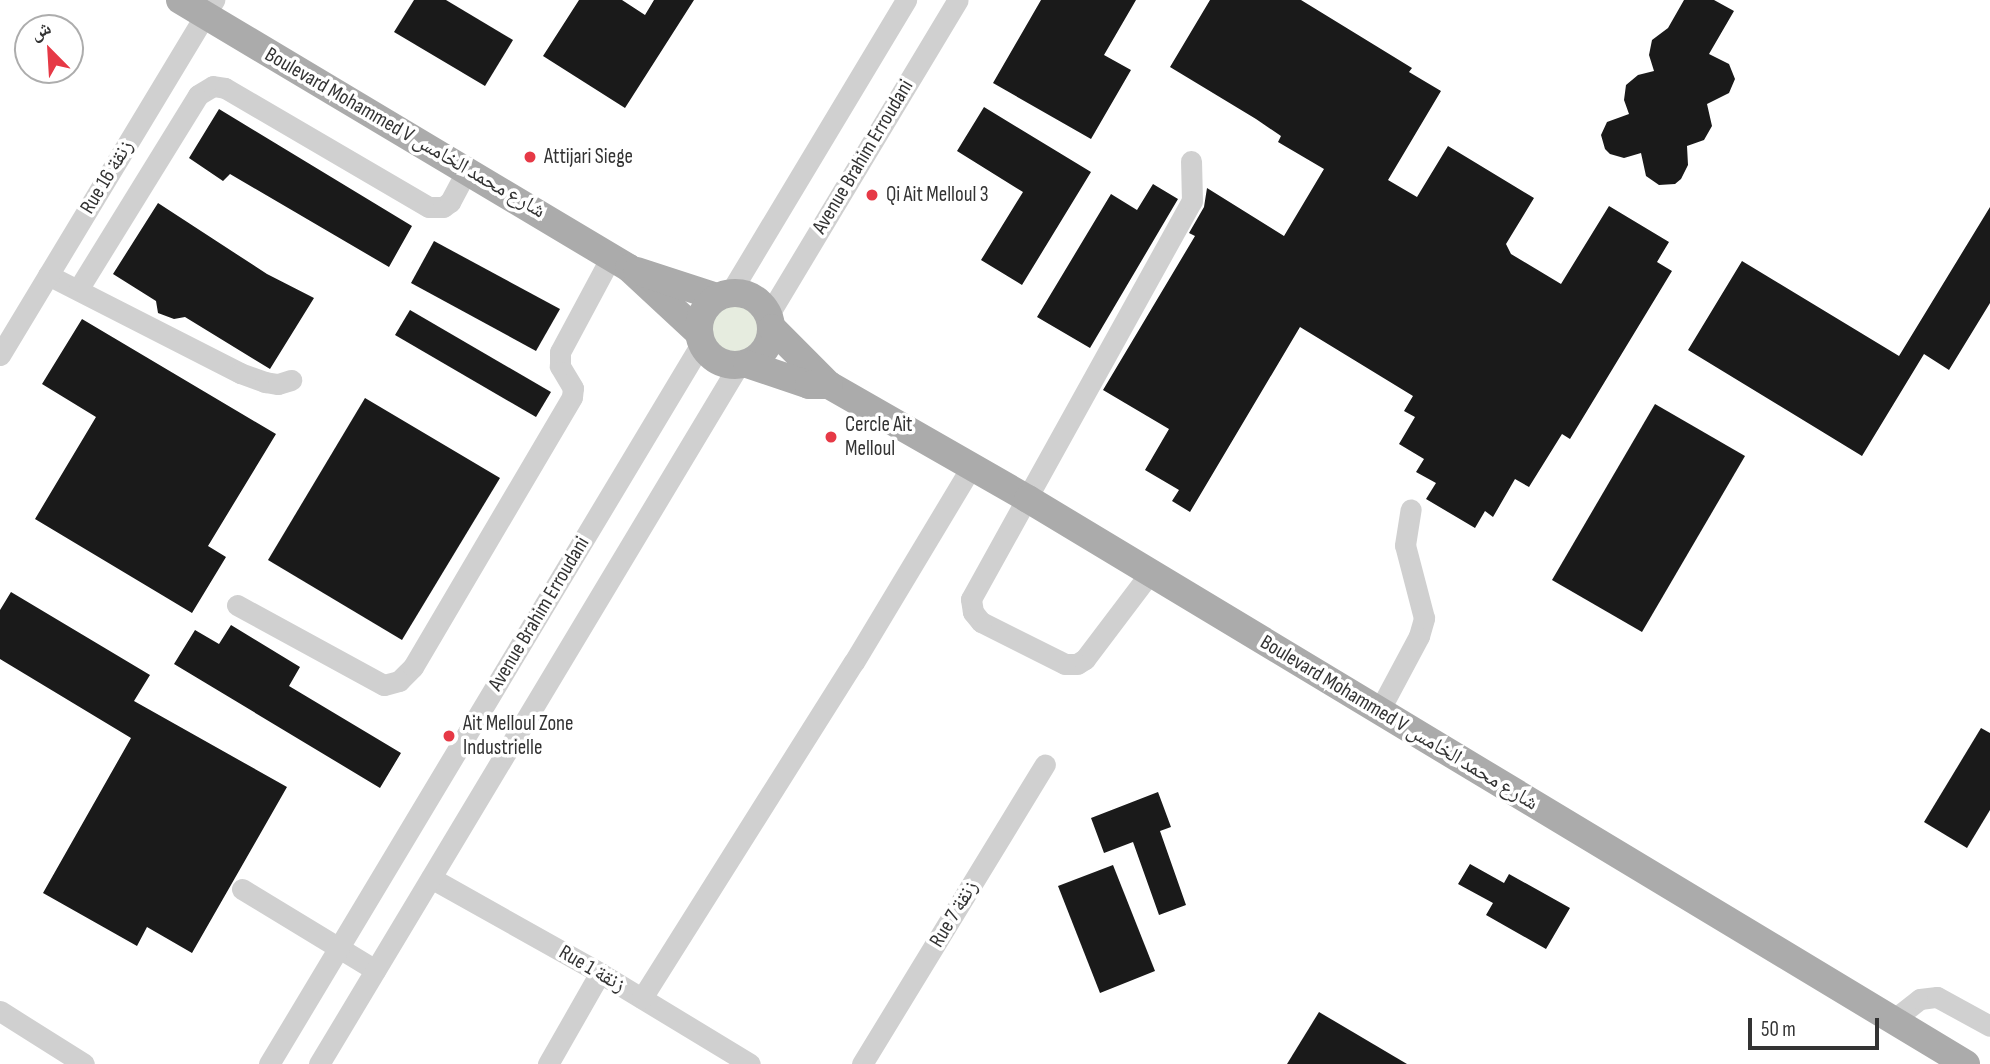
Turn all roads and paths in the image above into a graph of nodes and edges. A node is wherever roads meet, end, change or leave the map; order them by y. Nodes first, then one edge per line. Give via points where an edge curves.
1 (180, 0) edge
2 (906, 0) edge
3 (958, 0) edge
4 (209, 8) edge
5 (1191, 161) dead end
6 (467, 170) junction
7 (620, 262) junction
8 (48, 275) junction
9 (79, 288) junction
10 (724, 295) junction
11 (770, 321) junction
12 (700, 338) junction
13 (0, 355) edge
14 (743, 365) junction
15 (290, 380) dead end
16 (829, 385) junction
17 (971, 467) junction
18 (1028, 499) junction
19 (1411, 509) dead end
20 (1150, 573) junction
21 (237, 605) dead end
22 (1379, 711) junction
23 (1045, 764) dead end
24 (431, 878) junction
25 (243, 889) dead end
26 (338, 948) junction
27 (375, 971) junction
28 (600, 973) junction
29 (642, 998) junction
30 (0, 1011) edge
31 (1893, 1020) junction
32 (1990, 1026) edge
33 (719, 1056) edge
34 (83, 1064) edge
35 (269, 1064) edge
36 (319, 1064) edge
37 (548, 1064) edge
38 (750, 1064) edge
39 (862, 1064) edge
40 (1966, 1064) edge

1 - 4 main road, Boulevard Mohammed V شارع محمد الخامس
2 - 10 street, Avenue Brahim Erroudani
3 - 11 street, Avenue Brahim Erroudani
4 - 6 main road, Boulevard Mohammed V شارع محمد الخامس
4 - 8 street, Rue 16 زنقة
5 - 18 street via 1192,201
6 - 7 main road, Boulevard Mohammed V شارع محمد الخامس
6 - 9 street via 450,202 429,207 225,88 213,86 198,95
7 - 10 main road, Boulevard Mohammed V شارع محمد الخامس
7 - 12 main road, Boulevard Mohammed V شارع محمد الخامس
7 - 21 street via 560,352 560,366 573,388 572,397 413,667 399,681 384,685
8 - 9 street
8 - 13 street, Rue 16 زنقة
9 - 15 street via 240,373 278,384
10 - 11 main road via 753,297
10 - 12 main road via 703,313
11 - 14 main road via 765,350
11 - 16 main road, Boulevard Mohammed V شارع محمد الخامس
12 - 14 main road via 716,361
12 - 26 street, Avenue Brahim Erroudani
14 - 16 main road, Boulevard Mohammed V شارع محمد الخامس via 809,385
14 - 24 street
16 - 17 main road, Boulevard Mohammed V شارع محمد الخامس
17 - 18 main road, Boulevard Mohammed V شارع محمد الخامس
17 - 29 street
18 - 20 main road, Boulevard Mohammed V شارع محمد الخامس
18 - 20 street via 971,599 981,622 1065,664 1077,664
19 - 22 street via 1405,545 1424,618
20 - 22 main road, Boulevard Mohammed V شارع محمد الخامس
22 - 31 main road, Boulevard Mohammed V شارع محمد الخامس
23 - 39 street, Rue 7 زنقة
24 - 27 street
24 - 28 street, Rue 1 زنقة
25 - 26 street
26 - 27 street
26 - 35 street, Avenue Brahim Erroudani
27 - 36 street
28 - 29 street, Rue 1 زنقة
28 - 37 street
29 - 33 street, Rue 1 زنقة
30 - 34 street
31 - 32 street via 1920,999 1937,997
31 - 40 main road, Boulevard Mohammed V شارع محمد الخامس
33 - 38 street, Rue 1 زنقة

